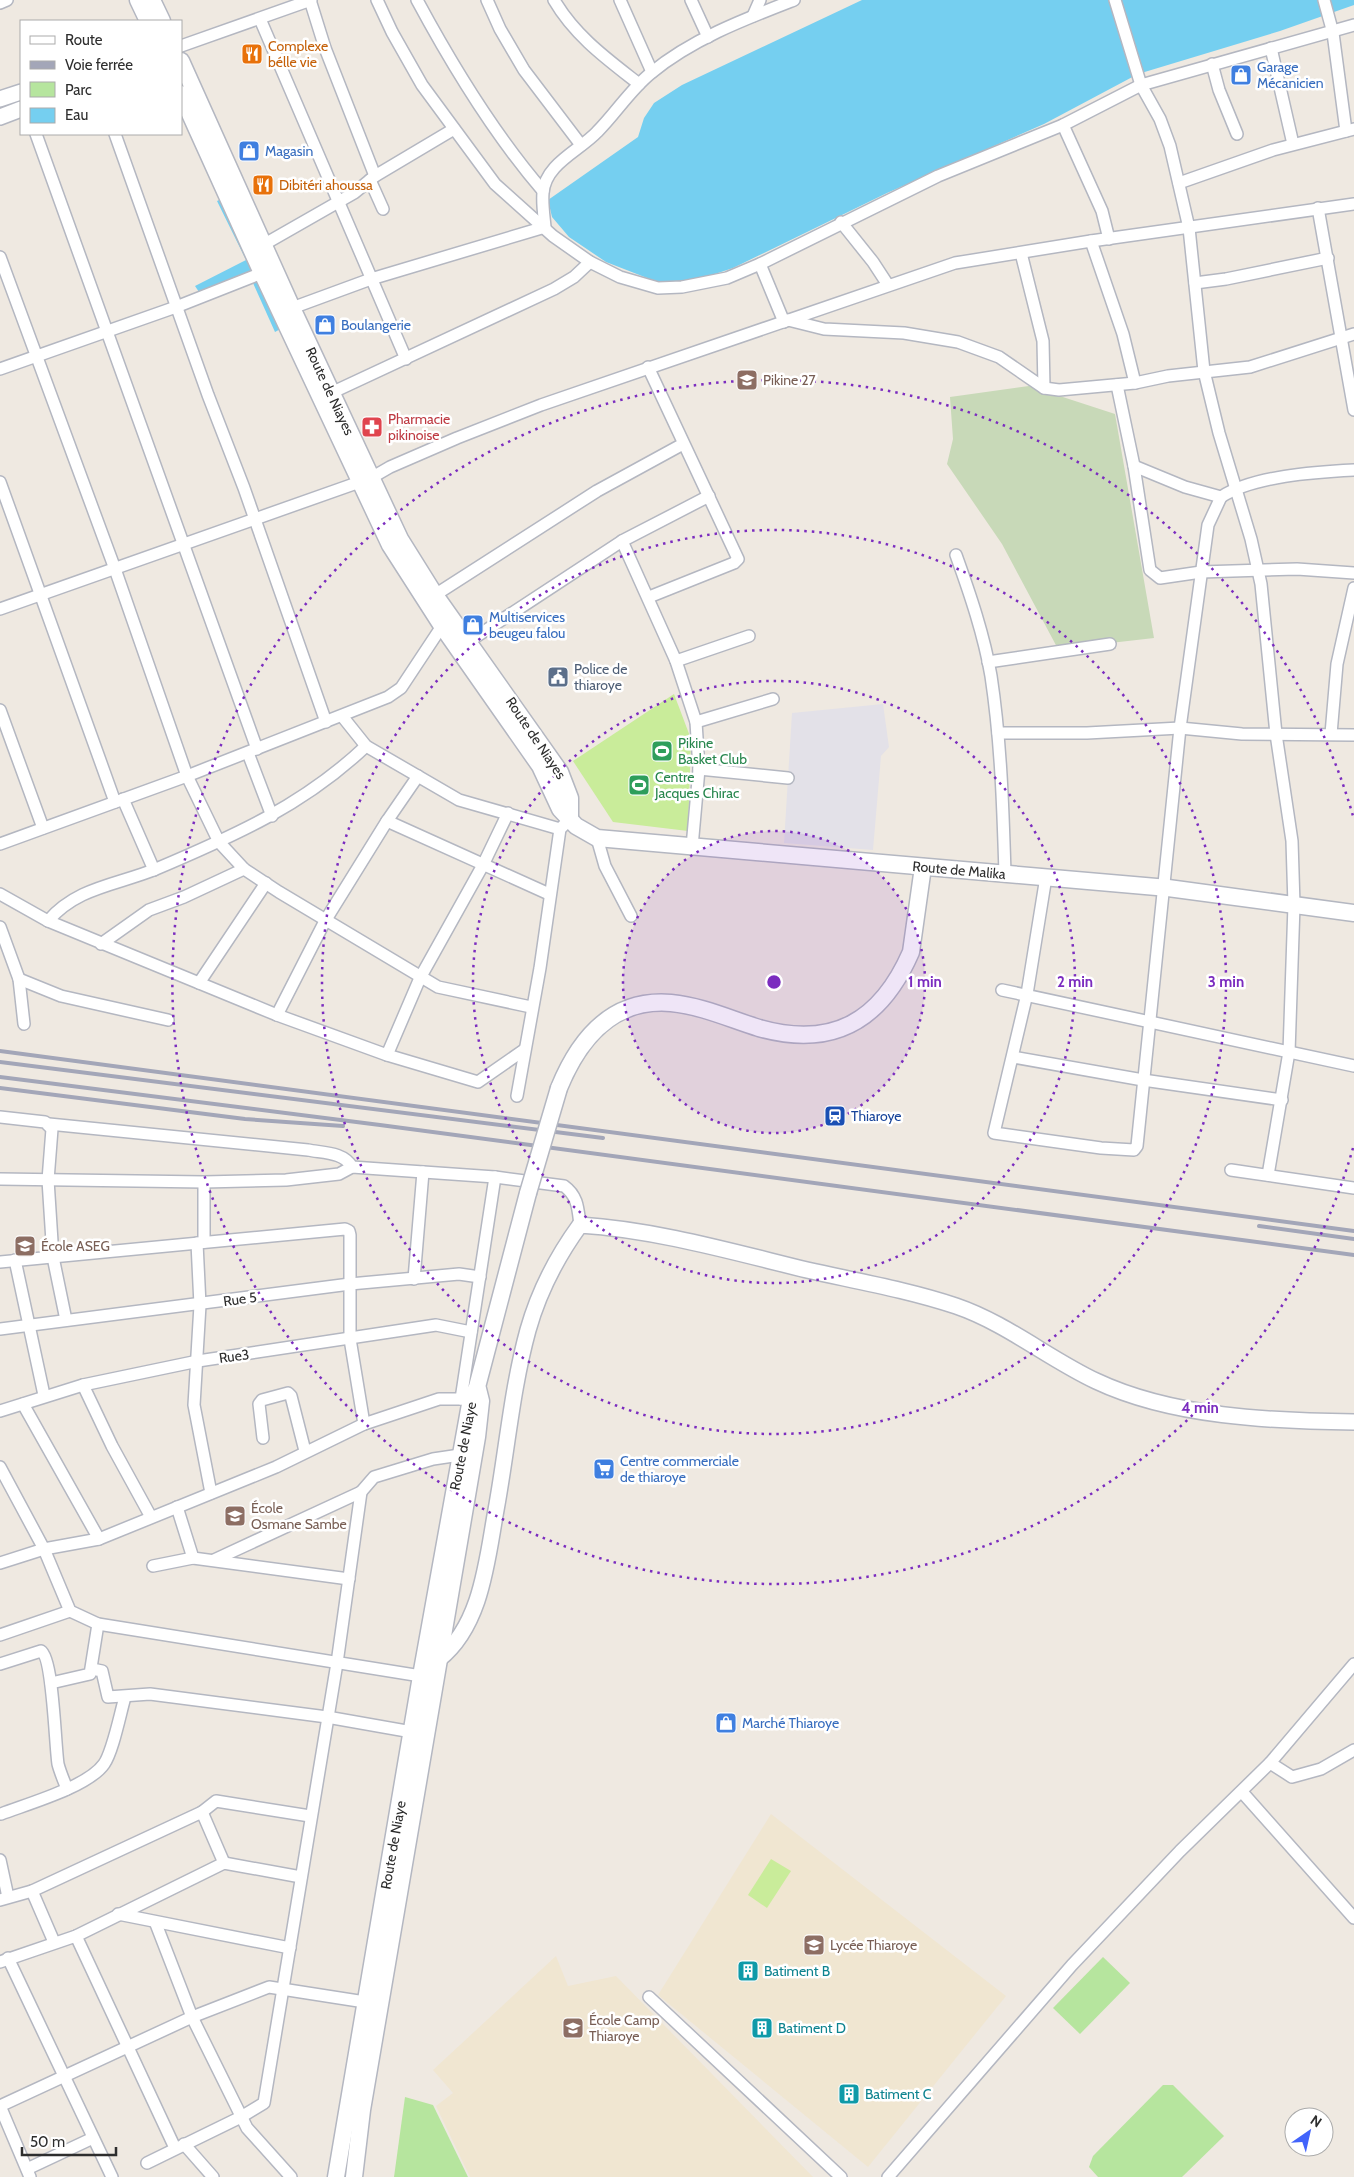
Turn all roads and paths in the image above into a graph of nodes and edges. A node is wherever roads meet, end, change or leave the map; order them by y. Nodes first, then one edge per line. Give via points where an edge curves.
1 (7, 0) edge
2 (138, 0) edge
3 (152, 0) edge
4 (310, 0) edge
5 (377, 0) edge
6 (417, 0) edge
7 (487, 0) edge
8 (554, 0) edge
9 (620, 0) edge
10 (692, 0) edge
11 (760, 0) edge
12 (794, 0) edge
13 (1114, 0) edge
14 (1324, 0) edge
15 (0, 2) edge
16 (754, 16) junction
17 (260, 19) junction
18 (148, 20) edge
19 (162, 20) edge
20 (1354, 25) edge
21 (1333, 33) junction
22 (708, 37) junction
23 (182, 46) edge
24 (1271, 48) junction
25 (182, 63) edge
26 (1212, 64) junction
27 (652, 72) junction
28 (639, 84) junction
29 (1141, 85) junction
30 (20, 92) edge
31 (182, 96) edge
32 (0, 99) edge
33 (20, 109) edge
34 (0, 117) edge
35 (1064, 125) junction
36 (454, 129) junction
37 (1350, 130) edge
38 (1237, 134) dead end
39 (36, 135) edge
40 (115, 135) edge
41 (1293, 144) junction
42 (581, 145) junction
43 (372, 178) junction
44 (1180, 183) junction
45 (543, 191) junction
46 (338, 201) junction
47 (1354, 204) edge
48 (383, 208) dead end
49 (1318, 208) junction
50 (841, 222) junction
51 (545, 227) junction
52 (1189, 228) junction
53 (1109, 239) junction
54 (1091, 241) junction
55 (263, 245) junction
56 (1021, 253) junction
57 (0, 257) edge
58 (1328, 258) junction
59 (590, 262) junction
60 (760, 264) junction
61 (262, 273) junction
62 (371, 278) junction
63 (1195, 283) junction
64 (888, 285) junction
65 (176, 307) junction
66 (292, 308) junction
67 (786, 321) junction
68 (107, 331) junction
69 (1354, 334) edge
70 (1341, 338) junction
71 (36, 357) junction
72 (406, 359) junction
73 (648, 367) junction
74 (0, 369) edge
75 (1204, 371) junction
76 (1135, 383) junction
77 (1117, 385) junction
78 (1044, 388) junction
79 (331, 393) junction
80 (1354, 410) edge
81 (683, 444) junction
82 (1134, 466) junction
83 (1354, 470) edge
84 (365, 480) junction
85 (0, 482) edge
86 (1236, 487) junction
87 (710, 496) junction
88 (1221, 497) junction
89 (255, 519) junction
90 (622, 541) junction
91 (184, 544) junction
92 (956, 555) dead end
93 (115, 569) junction
94 (1259, 571) junction
95 (1201, 572) junction
96 (1354, 573) edge
97 (1354, 588) edge
98 (40, 595) junction
99 (435, 596) junction
100 (649, 597) junction
101 (0, 609) edge
102 (442, 626) junction
103 (749, 636) dead end
104 (468, 642) junction
105 (1110, 644) dead end
106 (676, 661) junction
107 (988, 662) junction
108 (502, 699) junction
109 (773, 700) dead end
110 (0, 710) edge
111 (342, 716) junction
112 (326, 722) junction
113 (696, 722) junction
114 (1180, 728) junction
115 (998, 733) junction
116 (1276, 734) junction
117 (1331, 734) junction
118 (1354, 736) edge
119 (366, 746) junction
120 (253, 751) junction
121 (699, 768) junction
122 (187, 776) junction
123 (418, 776) junction
124 (788, 778) dead end
125 (119, 801) junction
126 (508, 813) junction
127 (272, 816) junction
128 (387, 821) junction
129 (565, 824) junction
130 (43, 828) junction
131 (597, 838) junction
132 (219, 842) junction
133 (0, 844) edge
134 (692, 847) junction
135 (483, 866) junction
136 (923, 867) junction
137 (244, 869) junction
138 (154, 870) junction
139 (1005, 874) junction
140 (1046, 877) junction
141 (266, 883) junction
142 (1164, 888) junction
143 (0, 894) edge
144 (549, 894) junction
145 (1294, 905) junction
146 (1354, 913) edge
147 (631, 916) dead end
148 (48, 921) junction
149 (325, 921) junction
150 (0, 927) edge
151 (101, 944) junction
152 (420, 978) junction
153 (19, 979) junction
154 (200, 983) junction
155 (1002, 990) dead end
156 (1027, 994) junction
157 (531, 1006) junction
158 (277, 1015) junction
159 (168, 1020) dead end
160 (1149, 1022) junction
161 (24, 1024) dead end
162 (524, 1050) junction
163 (1289, 1052) junction
164 (387, 1055) junction
165 (1013, 1057) junction
166 (1354, 1066) edge
167 (1143, 1080) junction
168 (517, 1096) dead end
169 (1282, 1100) junction
170 (0, 1117) edge
171 (49, 1124) junction
172 (352, 1167) junction
173 (1231, 1170) dead end
174 (423, 1172) junction
175 (1268, 1175) junction
176 (495, 1177) junction
177 (0, 1179) edge
178 (48, 1180) junction
179 (204, 1182) junction
180 (1354, 1188) edge
181 (580, 1226) junction
182 (200, 1242) junction
183 (52, 1257) junction
184 (15, 1260) junction
185 (0, 1261) edge
186 (480, 1277) junction
187 (414, 1279) junction
188 (350, 1284) junction
189 (200, 1305) junction
190 (66, 1320) junction
191 (30, 1325) junction
192 (0, 1329) edge
193 (471, 1332) junction
194 (350, 1339) junction
195 (198, 1361) junction
196 (83, 1385) junction
197 (470, 1395) junction
198 (44, 1396) junction
199 (23, 1404) junction
200 (0, 1411) edge
201 (1354, 1422) edge
202 (364, 1424) junction
203 (263, 1438) dead end
204 (305, 1451) junction
205 (460, 1455) junction
206 (0, 1467) edge
207 (360, 1492) junction
208 (211, 1493) junction
209 (177, 1507) junction
210 (150, 1517) junction
211 (99, 1539) junction
212 (44, 1549) junction
213 (193, 1558) junction
214 (214, 1560) junction
215 (0, 1563) edge
216 (153, 1566) dead end
217 (349, 1579) junction
218 (70, 1611) junction
219 (98, 1624) junction
220 (0, 1635) edge
221 (439, 1659) junction
222 (337, 1663) junction
223 (0, 1664) edge
224 (1354, 1664) edge
225 (92, 1669) junction
226 (421, 1676) junction
227 (51, 1683) junction
228 (125, 1697) junction
229 (328, 1717) junction
230 (418, 1722) junction
231 (416, 1750) junction
232 (1354, 1750) edge
233 (1270, 1763) junction
234 (67, 1789) junction
235 (1242, 1792) junction
236 (202, 1812) junction
237 (0, 1813) edge
238 (310, 1816) junction
239 (0, 1860) edge
240 (224, 1864) junction
241 (302, 1877) junction
242 (32, 1891) junction
243 (4, 1898) edge
244 (118, 1914) junction
245 (1354, 1918) edge
246 (156, 1924) junction
247 (76, 1936) junction
248 (54, 1942) junction
249 (290, 1948) junction
250 (4, 1960) edge
251 (283, 1989) junction
252 (649, 1997) dead end
253 (365, 2002) junction
254 (192, 2017) junction
255 (129, 2047) junction
256 (65, 2076) junction
257 (0, 2106) edge
258 (241, 2117) junction
259 (93, 2138) junction
260 (179, 2146) junction
261 (146, 2162) dead end
262 (28, 2173) edge
263 (112, 2177) edge
264 (213, 2177) edge
265 (290, 2177) edge
266 (336, 2177) edge
267 (354, 2177) edge
268 (841, 2177) edge
269 (888, 2177) edge

1 - 15 street
2 - 18 main road
3 - 19 main road
4 - 17 street
4 - 43 street
5 - 36 street via 422,85
6 - 45 street via 466,85 510,152
7 - 42 street via 524,70
8 - 28 street via 570,25 589,44
9 - 27 street
10 - 22 street
11 - 16 street
12 - 16 street
13 - 29 street
14 - 21 street
16 - 22 street
17 - 23 street
17 - 46 street
20 - 21 street
21 - 24 street
21 - 37 street
22 - 27 street
24 - 26 street
24 - 41 street
25 - 55 main road, Route de Niayes
26 - 29 street
26 - 38 street
27 - 28 street
28 - 42 street via 596,133
29 - 35 street
29 - 44 street via 1166,133
30 - 32 street
31 - 61 main road, Route de Niayes
33 - 34 street
35 - 50 street via 938,176
35 - 53 street via 1102,211
36 - 43 street
36 - 51 street via 494,184
37 - 41 street
39 - 68 street
40 - 65 street
41 - 44 street
42 - 45 street via 558,164
43 - 46 street
43 - 48 street
44 - 52 street
45 - 51 street
46 - 55 street
46 - 62 street
47 - 49 street
49 - 52 street
49 - 58 street
50 - 60 street
50 - 64 street via 874,262
51 - 59 street
51 - 62 street
52 - 53 street
52 - 63 street
53 - 54 street
54 - 56 street
54 - 76 street via 1123,334
55 - 66 main road, Route de Niayes
56 - 64 street via 955,263
56 - 78 street via 1041,329
57 - 71 street
58 - 63 street
58 - 70 street
59 - 60 street via 620,277 658,288 727,278
59 - 72 street via 554,289
60 - 67 street
61 - 65 street
61 - 84 main road, Route de Niayes
62 - 66 street
62 - 72 street
63 - 75 street
64 - 67 street
65 - 68 street
65 - 89 street
66 - 79 main road, Route de Niayes
67 - 73 street
67 - 78 street via 824,329 904,333 958,342 999,357
68 - 71 street
68 - 91 street
69 - 70 street
70 - 75 street via 1250,367
70 - 80 street
71 - 74 street
71 - 93 street
72 - 79 street
73 - 81 street
73 - 84 street via 465,435
75 - 76 street
75 - 86 street
76 - 77 street
77 - 78 street via 1059,390
77 - 82 street
79 - 84 main road, Route de Niayes
81 - 87 street
81 - 99 street via 596,491
82 - 88 street via 1185,487
82 - 95 street via 1150,570 1160,578
83 - 86 street via 1294,476
84 - 89 street
84 - 99 main road, Route de Niayes
84 - 102 main road, Route de Niayes via 399,561
85 - 98 street
86 - 88 street
86 - 94 street
87 - 90 street
87 - 100 street via 738,555 737,561
88 - 95 street via 1208,526
89 - 91 street
89 - 112 street
90 - 100 street
90 - 104 street
91 - 93 street
91 - 120 street
92 - 107 street via 972,599
93 - 98 street
93 - 122 street
94 - 95 street
94 - 96 street via 1310,569
94 - 116 street
95 - 114 street
97 - 117 street via 1337,664
98 - 101 street
98 - 125 street
99 - 104 main road, Route de Niayes
100 - 106 street
102 - 108 main road, Route de Niayes
102 - 111 street via 395,694
103 - 106 street
104 - 108 main road, Route de Niayes
105 - 107 street
106 - 113 street
107 - 115 street
108 - 129 main road, Route de Niayes via 540,766
109 - 113 street
110 - 130 street
111 - 112 street
111 - 119 street
112 - 120 street
113 - 121 street
114 - 115 street
114 - 116 street
114 - 142 street
115 - 139 street
116 - 117 street
116 - 145 street via 1292,841
117 - 118 street
119 - 123 street
119 - 127 street via 339,772
120 - 122 street
120 - 127 street
121 - 124 street
121 - 134 street
122 - 125 street
122 - 132 street
123 - 126 street via 459,800
123 - 128 street
125 - 130 street
125 - 138 street
126 - 129 street
126 - 135 street
127 - 132 street
128 - 135 street
128 - 149 street
129 - 131 main road, Route de Malika
129 - 144 street
130 - 133 street
131 - 134 main road, Route de Malika
131 - 147 street via 605,866
132 - 137 street
132 - 138 street
134 - 136 main road, Route de Malika
135 - 144 street
135 - 152 street
136 - 139 main road, Route de Malika
136 - 197 main road, bridge via 911,952 883,1000 855,1023 836,1031 798,1035 670,1003 645,1005 622,1012 590,1034 570,1061 559,1088
137 - 141 street
137 - 151 street via 148,910
138 - 148 street via 89,890 58,909
139 - 140 main road, Route de Malika
140 - 142 main road, Route de Malika
140 - 156 street
141 - 149 street
141 - 154 street
142 - 145 main road, Route de Malika
142 - 160 street
143 - 148 street
144 - 157 street via 540,968
145 - 146 main road, Route de Malika
145 - 163 street
148 - 151 street
149 - 152 street
149 - 158 street
150 - 153 street
151 - 154 street
152 - 157 street via 438,987
152 - 164 street
153 - 159 street via 61,996
153 - 161 street
154 - 158 street
155 - 156 street
156 - 160 street
156 - 165 street
157 - 162 street
158 - 164 street
160 - 163 street
160 - 167 street
162 - 164 street via 478,1082
162 - 168 street
163 - 166 street
163 - 169 street
165 - 167 street
165 - 167 street via 994,1132 1134,1150
167 - 169 street
169 - 175 street
170 - 171 street
171 - 172 street via 308,1150 342,1156
171 - 178 street via 52,1129
172 - 174 street
172 - 179 street via 339,1174 286,1180
173 - 175 street
174 - 176 street
174 - 187 street
175 - 180 street
176 - 181 street via 564,1186 573,1192 577,1202
176 - 186 street
177 - 178 street
178 - 179 street
178 - 183 street
179 - 182 street
181 - 201 street via 652,1235 709,1247 957,1306 1096,1381 1165,1403 1289,1421
181 - 221 street via 560,1252 528,1331 478,1595 463,1630 450,1650
182 - 183 street
182 - 188 street via 345,1228 350,1235
182 - 189 street
183 - 184 street
183 - 190 street
184 - 185 street
184 - 191 street
186 - 187 street, Rue 5 via 459,1274
186 - 193 street
187 - 188 street, Rue 5
188 - 189 street, Rue 5
188 - 194 street
189 - 190 street, Rue 5
189 - 195 street
190 - 191 street, Rue 5
191 - 192 street, Rue 5
191 - 198 street
193 - 194 street, Rue3 via 436,1325
193 - 197 street
194 - 195 street, Rue3
194 - 202 street
195 - 196 street, Rue3
195 - 208 street via 194,1405
196 - 198 street, Rue3
196 - 210 street
197 - 202 street via 439,1399
197 - 205 main road, Route de Niaye
197 - 221 main road, Route de Niaye via 481,1401 477,1438
198 - 199 street, Rue3
199 - 200 street, Rue3
199 - 211 street
202 - 204 street
203 - 204 street via 259,1404 262,1400 288,1393 292,1396
204 - 208 street
205 - 207 street via 433,1458 374,1477
205 - 226 main road, Route de Niaye
206 - 212 street
207 - 214 street
207 - 217 street
208 - 209 street
209 - 210 street
209 - 213 street
210 - 211 street
211 - 212 street
212 - 215 street
212 - 218 street
213 - 214 street
213 - 216 street
214 - 217 street
217 - 222 street
218 - 219 street
218 - 220 street
219 - 222 street
219 - 225 street
221 - 230 main road, Route de Niaye
222 - 226 street
222 - 229 street
223 - 227 street via 41,1650 46,1656
224 - 233 street
225 - 227 street via 90,1674
225 - 228 street via 102,1670 106,1696
226 - 230 main road, Route de Niaye
227 - 234 street via 59,1766
228 - 229 street via 150,1694
228 - 234 street via 105,1763
229 - 230 street
229 - 238 street
230 - 231 main road, Route de Niaye
231 - 253 main road, Route de Niaye
231 - 267 main road, Route de Niaye
232 - 233 street via 1322,1769 1292,1777
233 - 235 street
234 - 237 street
235 - 245 street
235 - 269 street via 1180,1851 1072,1965
236 - 238 street via 210,1804 224,1800
236 - 240 street
236 - 242 street
238 - 241 street
239 - 243 street
240 - 241 street
240 - 244 street
241 - 249 street
242 - 243 street
242 - 248 street
244 - 246 street
244 - 247 street
246 - 249 street
246 - 254 street
247 - 248 street
247 - 255 street
248 - 250 street
249 - 251 street
250 - 256 street
251 - 253 street
251 - 254 street via 269,1987
251 - 258 street via 264,2103
252 - 268 street
253 - 266 main road, Route de Niaye
254 - 255 street
254 - 258 street
255 - 256 street
255 - 260 street
256 - 257 street
256 - 259 street
257 - 262 street
258 - 260 street
258 - 265 street via 251,2134
259 - 262 street
259 - 263 street
260 - 261 street
260 - 264 street

